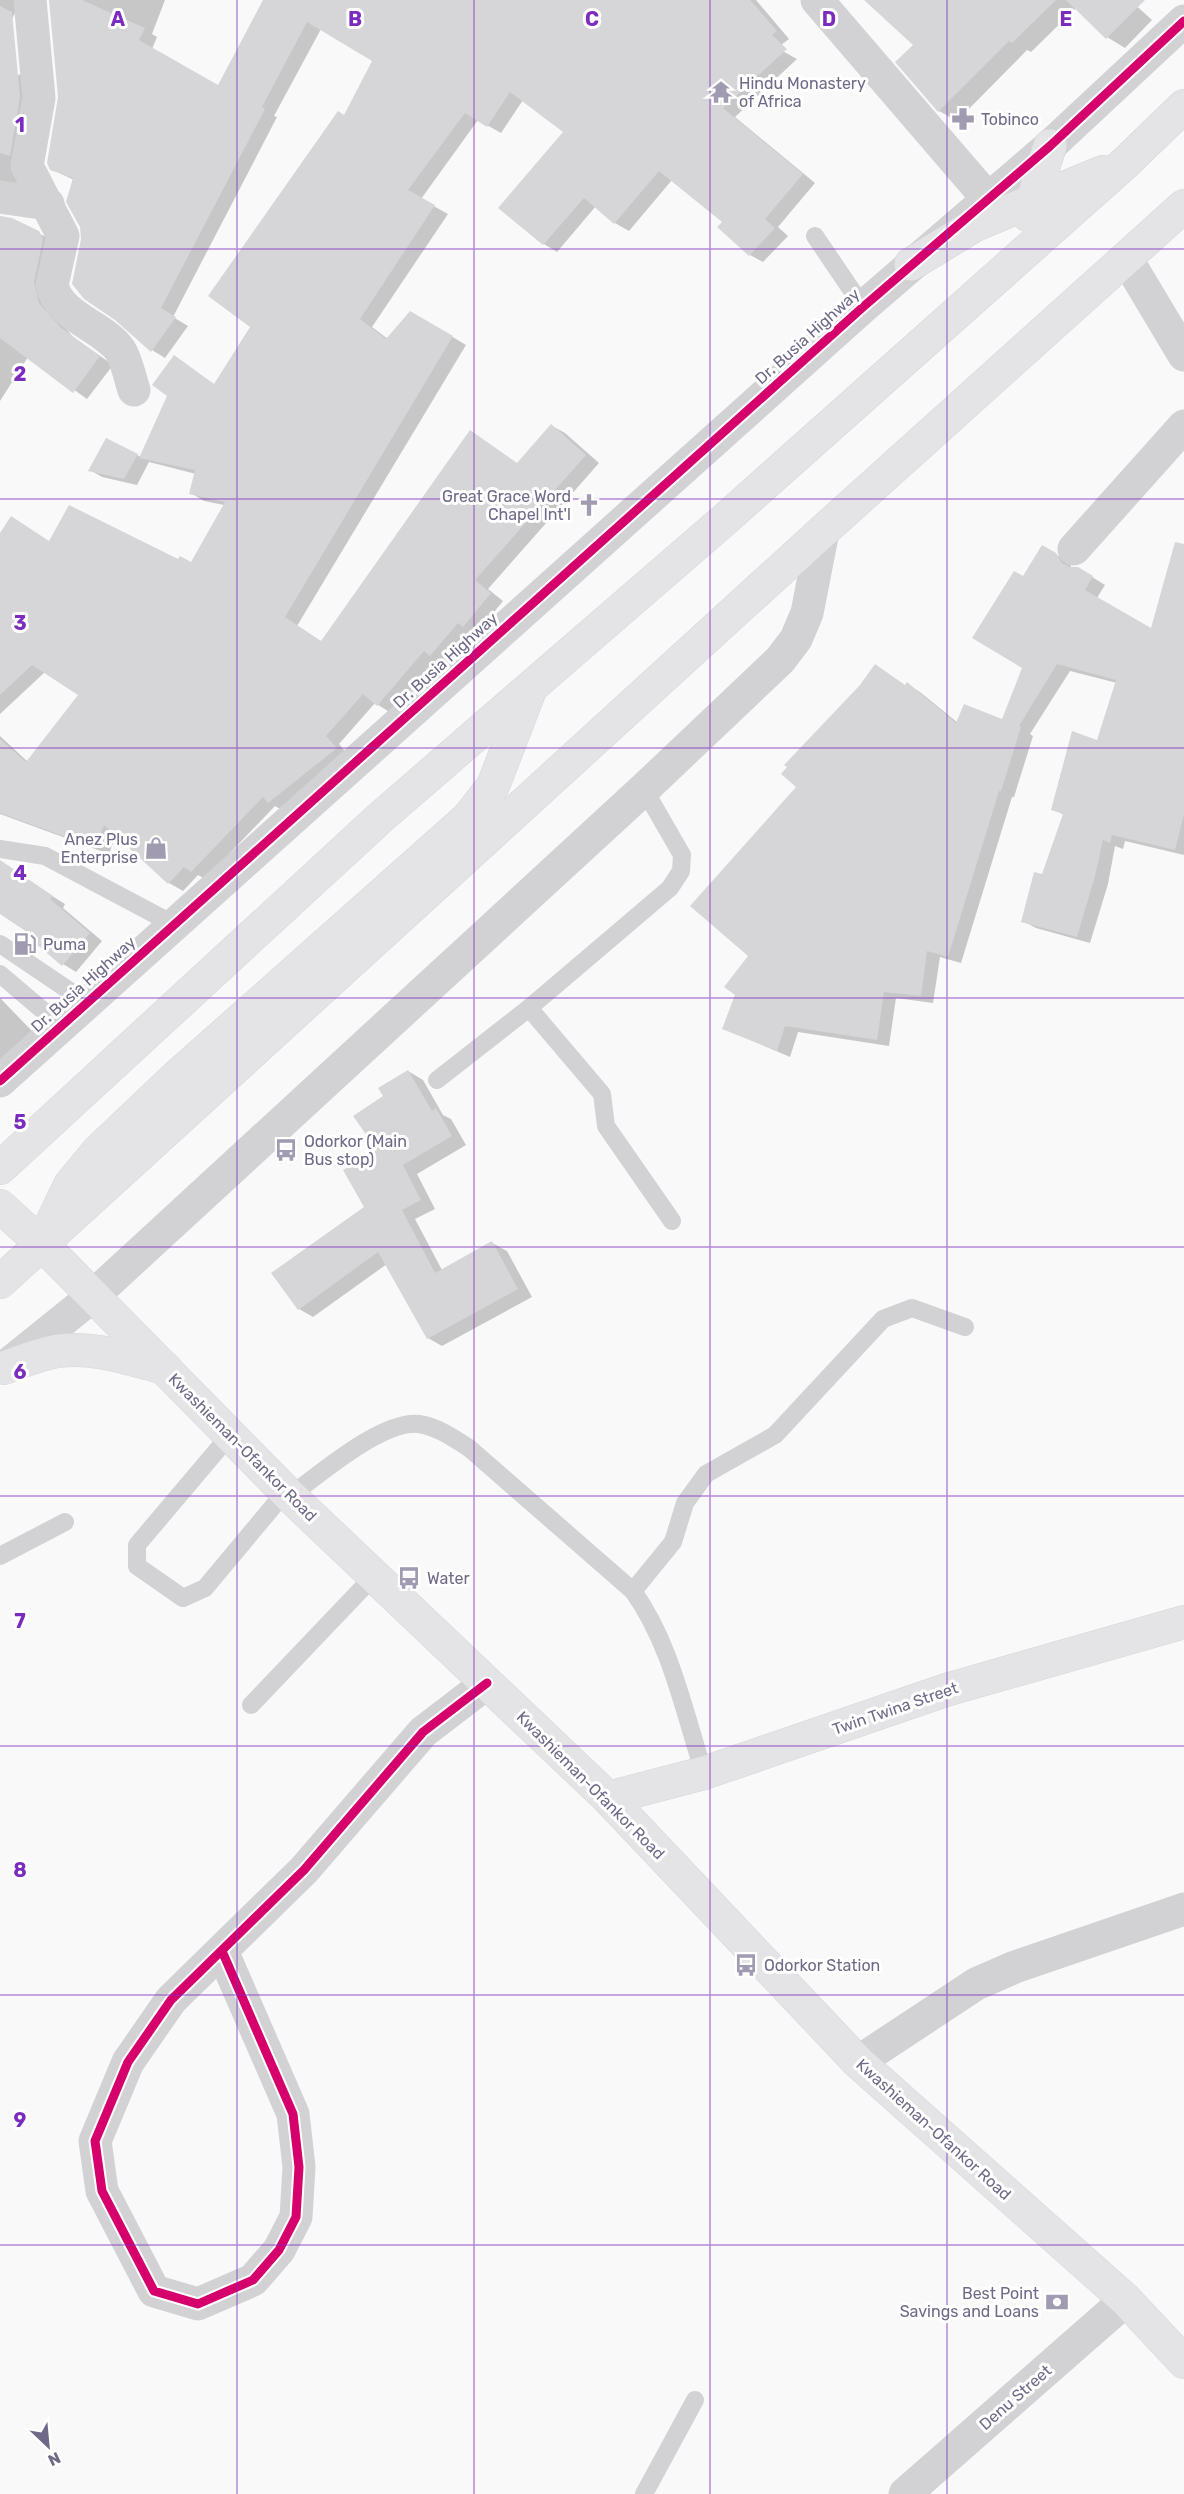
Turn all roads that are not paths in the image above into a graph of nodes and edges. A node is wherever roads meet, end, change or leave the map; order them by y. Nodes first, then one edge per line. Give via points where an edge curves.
1 (30, 0) edge
2 (817, 0) edge
3 (1184, 21) edge
4 (1184, 106) edge
5 (1050, 146) junction
6 (1124, 164) junction
7 (0, 197) edge
8 (989, 200) junction
9 (1033, 200) junction
10 (48, 204) junction
11 (1184, 206) edge
12 (815, 236) dead end
13 (1126, 258) junction
14 (1014, 262) junction
15 (911, 264) junction
16 (862, 307) junction
17 (1184, 355) edge
18 (134, 390) dead end
19 (1184, 426) edge
20 (823, 531) junction
21 (1074, 549) dead end
22 (532, 685) junction
23 (644, 789) junction
24 (0, 849) edge
25 (173, 924) junction
26 (0, 944) edge
27 (0, 974) edge
28 (87, 1002) junction
29 (529, 1008) junction
30 (60, 1025) junction
31 (437, 1080) dead end
32 (0, 1081) edge
33 (0, 1168) edge
34 (0, 1206) edge
35 (672, 1221) dead end
36 (42, 1244) junction
37 (0, 1282) edge
38 (93, 1296) junction
39 (965, 1327) dead end
40 (165, 1368) junction
41 (2, 1369) edge
42 (230, 1435) junction
43 (288, 1493) junction
44 (64, 1522) dead end
45 (0, 1556) edge
46 (374, 1575) junction
47 (633, 1591) junction
48 (1184, 1622) edge
49 (488, 1683) junction
50 (251, 1705) dead end
51 (704, 1773) junction
52 (608, 1798) junction
53 (1184, 1909) edge
54 (222, 1951) junction
55 (858, 2062) junction
56 (1125, 2300) junction
57 (1184, 2362) edge
58 (695, 2400) dead end
59 (644, 2494) edge
60 (905, 2494) edge

1 - 10 street via 39,98 27,166
2 - 8 street
3 - 5 street, Dr. Busia Highway
4 - 6 main road
5 - 8 street, Dr. Busia Highway
5 - 9 main road
6 - 9 main road
6 - 14 main road
7 - 10 street
8 - 15 street, Dr. Busia Highway
9 - 14 main road
9 - 15 main road via 975,225
10 - 18 street via 63,236 52,285 54,293 121,351
11 - 13 main road
12 - 16 lane
13 - 17 street
13 - 20 main road
14 - 22 main road
15 - 16 street, Dr. Busia Highway
16 - 25 street, Dr. Busia Highway
19 - 21 street
20 - 23 street via 807,613 796,639 780,660
20 - 36 main road
22 - 33 main road via 381,817
22 - 36 main road via 493,786 468,818 98,1151 70,1185
23 - 29 lane via 682,855 681,871 669,888
23 - 38 street
24 - 25 lane via 45,856
25 - 28 street, Dr. Busia Highway
26 - 28 lane
27 - 30 lane
28 - 30 street, Dr. Busia Highway
29 - 31 lane
29 - 35 lane via 602,1094 606,1126
30 - 32 street, Dr. Busia Highway
34 - 36 main road, Kwashieman-Ofankor Road
36 - 37 main road
36 - 38 main road, Kwashieman-Ofankor Road
38 - 40 main road, Kwashieman-Ofankor Road
38 - 41 street
39 - 47 lane via 912,1308 883,1319 775,1435 706,1474 685,1503 673,1542
40 - 41 main road via 94,1350 39,1355
40 - 42 main road, Kwashieman-Ofankor Road
42 - 43 main road, Kwashieman-Ofankor Road
42 - 43 lane via 137,1545 138,1566 183,1598 196,1594 206,1588
43 - 46 main road, Kwashieman-Ofankor Road
43 - 47 lane via 390,1429 417,1424 440,1430 469,1448
44 - 45 lane
46 - 49 main road, Kwashieman-Ofankor Road
46 - 50 lane
47 - 51 lane via 660,1638
48 - 51 main road, Twin Twina Street via 946,1690
49 - 52 main road, Kwashieman-Ofankor Road
49 - 54 street via 423,1732 304,1870
51 - 52 main road, Twin Twina Street
52 - 55 main road, Kwashieman-Ofankor Road
53 - 55 street via 976,1984
54 - 54 street via 171,2000 128,2062 95,2141 102,2191 154,2291 198,2304 253,2280 279,2250 296,2217 299,2167 293,2114
55 - 56 main road, Kwashieman-Ofankor Road
56 - 57 main road, Kwashieman-Ofankor Road
56 - 60 street, Denu Street
58 - 59 lane

